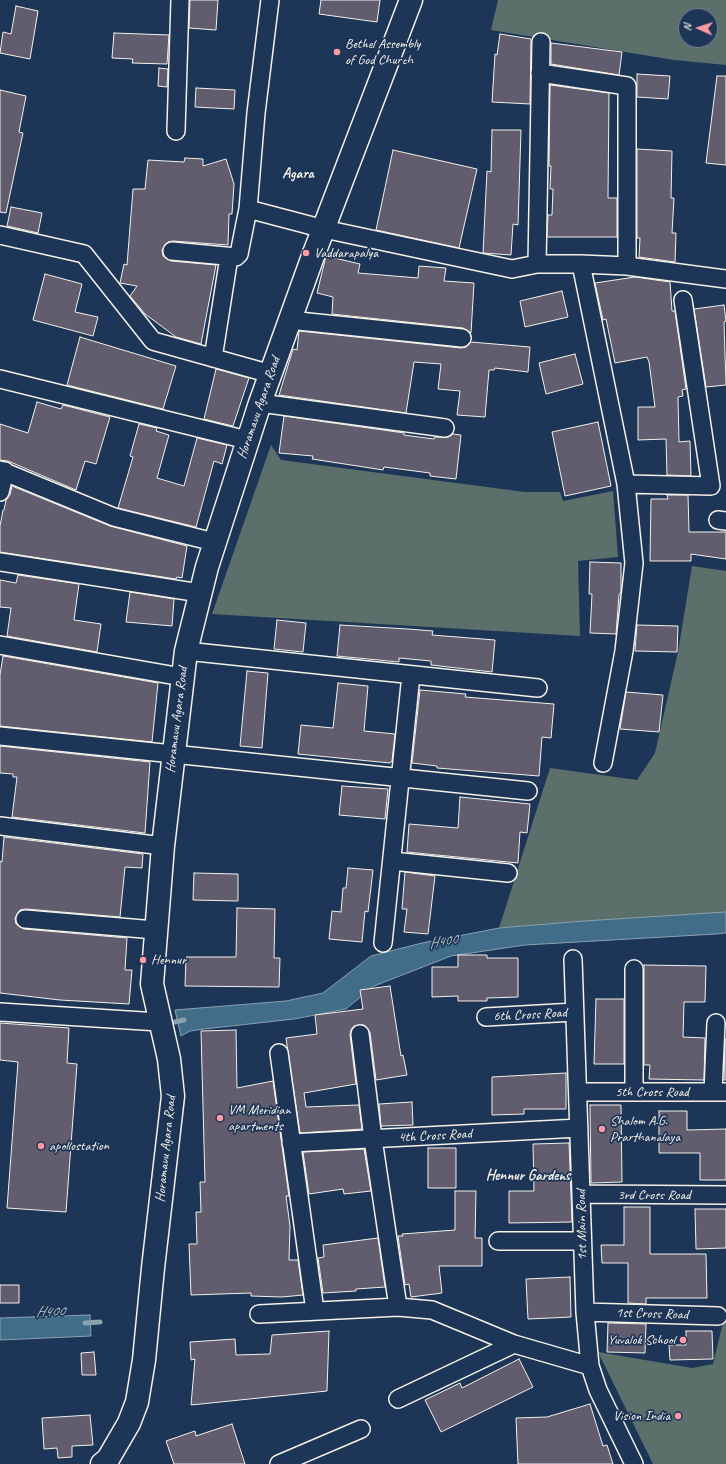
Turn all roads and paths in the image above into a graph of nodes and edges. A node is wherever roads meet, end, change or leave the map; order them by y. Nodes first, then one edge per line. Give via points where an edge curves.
1 (180, 0) edge
2 (270, 0) edge
3 (411, 0) edge
4 (541, 42) dead end
5 (540, 73) junction
6 (176, 131) dead end
7 (248, 209) junction
8 (324, 229) junction
9 (0, 235) edge
10 (172, 251) dead end
11 (229, 257) junction
12 (536, 264) junction
13 (581, 264) junction
14 (627, 266) junction
15 (726, 279) edge
16 (682, 300) dead end
17 (289, 320) junction
18 (462, 338) dead end
19 (213, 358) junction
20 (271, 374) junction
21 (0, 379) edge
22 (260, 402) junction
23 (445, 428) dead end
24 (247, 440) junction
25 (3, 471) edge
26 (626, 484) junction
27 (0, 492) edge
28 (214, 542) junction
29 (0, 562) edge
30 (200, 593) junction
31 (0, 645) edge
32 (186, 651) junction
33 (411, 675) junction
34 (182, 677) junction
35 (538, 688) dead end
36 (0, 736) edge
37 (173, 753) junction
38 (603, 763) dead end
39 (400, 777) junction
40 (528, 791) dead end
41 (0, 826) edge
42 (163, 846) junction
43 (392, 861) junction
44 (508, 873) dead end
45 (25, 919) dead end
46 (155, 930) junction
47 (383, 943) dead end
48 (573, 959) dead end
49 (634, 969) dead end
50 (0, 1012) edge
51 (574, 1012) junction
52 (486, 1017) dead end
53 (159, 1022) junction
54 (716, 1023) dead end
55 (360, 1034) dead end
56 (279, 1053) dead end
57 (578, 1092) junction
58 (634, 1092) junction
59 (720, 1092) edge
60 (579, 1128) junction
61 (373, 1139) junction
62 (291, 1143) junction
63 (582, 1194) junction
64 (726, 1195) edge
65 (498, 1241) dead end
66 (582, 1242) junction
67 (398, 1307) junction
68 (314, 1311) junction
69 (585, 1312) junction
70 (259, 1314) dead end
71 (718, 1316) dead end
72 (514, 1344) junction
73 (590, 1366) junction
74 (398, 1399) dead end
75 (362, 1429) dead end
76 (107, 1462) edge
77 (279, 1464) edge
78 (634, 1464) edge

1 - 6 street
2 - 7 street via 256,113
3 - 8 street, Horamavu Agara Road
4 - 5 street
5 - 12 street
5 - 14 street via 627,86
7 - 8 street
7 - 11 street via 239,254 236,257
8 - 12 street via 512,269
8 - 17 street, Horamavu Agara Road
9 - 19 street via 84,254 153,341
10 - 11 street
11 - 19 street
12 - 13 street
13 - 14 street
13 - 26 street
14 - 15 street
16 - 26 street via 711,486
17 - 18 street
17 - 20 street, Horamavu Agara Road
19 - 20 street
20 - 22 street, Horamavu Agara Road
21 - 24 street
22 - 23 street
22 - 24 street, Horamavu Agara Road
24 - 28 street, Horamavu Agara Road
25 - 27 street
25 - 28 street via 114,517
26 - 38 street via 634,563 624,651
28 - 30 street, Horamavu Agara Road
29 - 30 street
30 - 32 street, Horamavu Agara Road
31 - 34 street
32 - 33 street
32 - 34 street, Horamavu Agara Road
33 - 35 street
33 - 39 street
34 - 37 street, Horamavu Agara Road
36 - 37 street
37 - 39 street
37 - 42 street, Horamavu Agara Road
39 - 40 street
39 - 43 street
41 - 42 street
42 - 46 street, Horamavu Agara Road
43 - 44 street
43 - 47 street
45 - 46 street
46 - 53 street, Horamavu Agara Road via 152,984
48 - 51 street, 1st Main Road
49 - 58 street
50 - 53 street
51 - 52 street, 6th Cross Road
51 - 57 street, 1st Main Road
53 - 76 street, Horamavu Agara Road via 169,1059 173,1096 144,1360 137,1402 129,1423
54 - 59 street
55 - 61 street
56 - 62 street
57 - 58 street, 5th Cross Road
57 - 60 street, 1st Main Road
58 - 59 street, 5th Cross Road
60 - 61 street, 4th Cross Road
60 - 63 street, 1st Main Road
61 - 62 street, 4th Cross Road
61 - 67 street
62 - 68 street
63 - 64 street, 3rd Cross Road
63 - 66 street, 1st Main Road
65 - 66 street
66 - 69 street, 1st Main Road
67 - 68 street
67 - 72 street via 432,1310
68 - 70 street
69 - 71 street, 1st Cross Road
69 - 73 street, 1st Main Road
72 - 73 street
72 - 74 street
73 - 78 street, 1st Main Road via 610,1418
75 - 77 street

